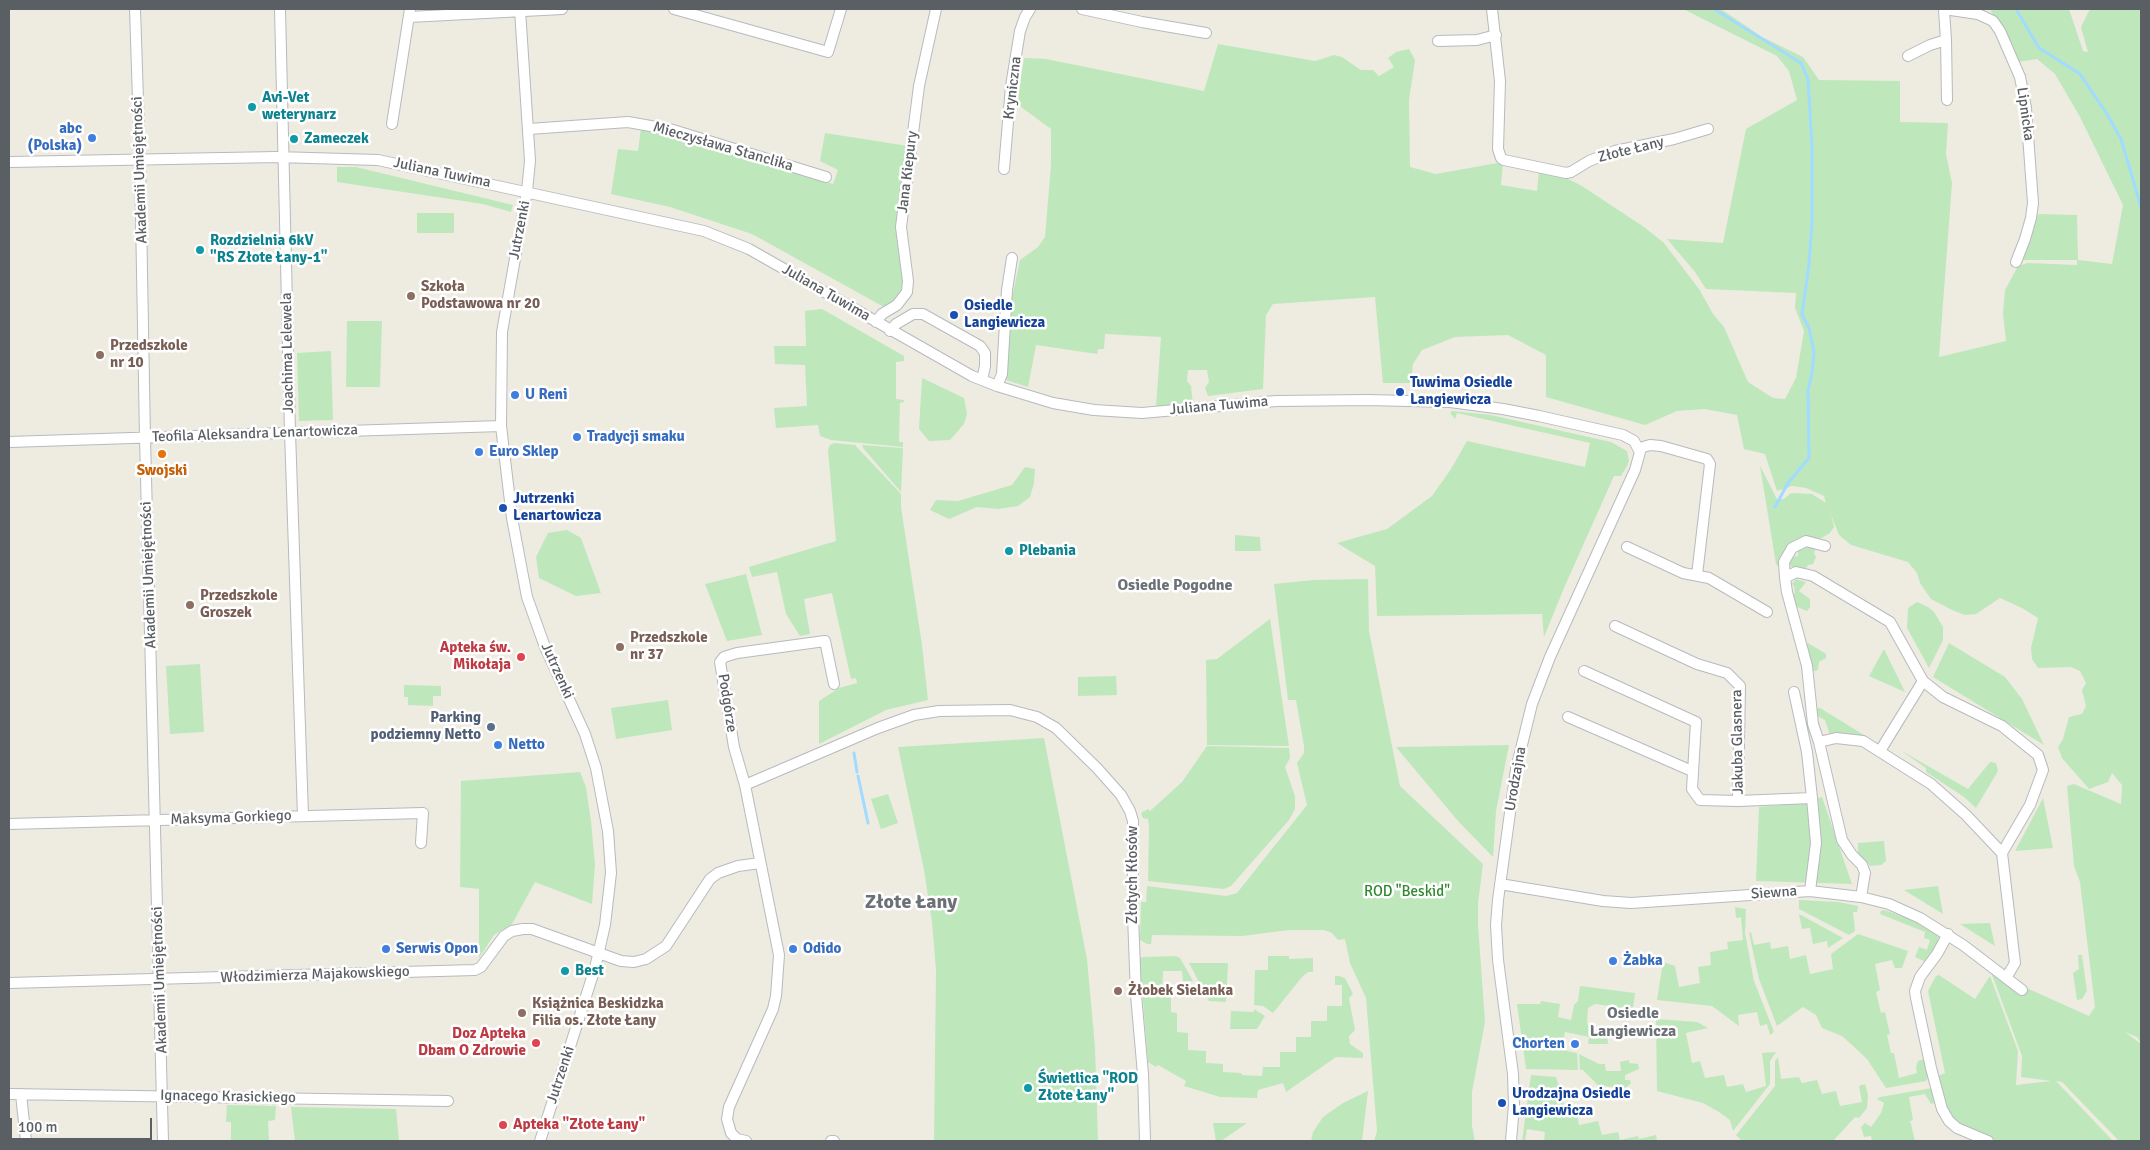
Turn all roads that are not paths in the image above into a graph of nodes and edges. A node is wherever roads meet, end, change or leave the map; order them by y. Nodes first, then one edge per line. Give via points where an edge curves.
1 (135, 9) edge
2 (280, 9) edge
3 (562, 9) edge
4 (674, 9) edge
5 (841, 9) edge
6 (936, 9) edge
7 (1030, 9) edge
8 (1082, 9) edge
9 (1492, 9) edge
10 (520, 10) junction
11 (1944, 10) edge
12 (410, 13) edge
13 (1206, 33) dead end
14 (1496, 36) junction
15 (1946, 40) junction
16 (1438, 41) dead end
17 (1908, 56) dead end
18 (1947, 100) dead end
19 (392, 124) dead end
20 (529, 129) junction
21 (1708, 129) dead end
22 (284, 157) junction
23 (140, 160) junction
24 (9, 162) edge
25 (1004, 169) dead end
26 (826, 177) dead end
27 (527, 191) junction
28 (1012, 258) dead end
29 (2016, 262) dead end
30 (876, 322) junction
31 (890, 331) junction
32 (982, 380) junction
33 (997, 386) junction
34 (502, 426) junction
35 (290, 432) junction
36 (145, 438) junction
37 (9, 442) edge
38 (1637, 445) junction
39 (1825, 546) dead end
40 (1627, 547) dead end
41 (1697, 574) junction
42 (1786, 578) junction
43 (1767, 612) dead end
44 (1615, 626) dead end
45 (1584, 670) dead end
46 (1923, 682) junction
47 (834, 684) dead end
48 (1794, 692) dead end
49 (1568, 717) dead end
50 (1819, 742) junction
51 (1880, 751) junction
52 (1692, 771) junction
53 (745, 785) junction
54 (1812, 798) junction
55 (1738, 801) junction
56 (303, 816) junction
57 (156, 820) junction
58 (9, 824) edge
59 (421, 843) dead end
60 (2002, 853) junction
61 (760, 863) junction
62 (1500, 884) junction
63 (1810, 891) junction
64 (1861, 897) junction
65 (1948, 934) junction
66 (600, 952) junction
67 (2006, 978) junction
68 (160, 979) junction
69 (9, 983) edge
70 (2022, 990) dead end
71 (9, 1094) edge
72 (21, 1094) junction
73 (163, 1097) junction
74 (448, 1101) dead end
75 (26, 1141) edge
76 (163, 1141) edge
77 (540, 1141) edge
78 (746, 1141) edge
79 (1144, 1141) edge
80 (1511, 1141) edge
81 (1988, 1141) edge

1 - 23 street, Akademii Umiejętności
2 - 22 street, Joachima Lelewela
3 - 10 street
4 - 5 street via 828,52
6 - 30 street, Jana Kiepury via 919,86 901,227 907,292 897,306 882,314
7 - 25 street, Kryniczna via 1020,31
8 - 13 street
9 - 14 street, Złote Łany
10 - 12 street
10 - 20 street
11 - 15 street, Lipnicka
11 - 29 street, Lipnicka via 1978,14 1993,21 2020,77 2026,108 2033,203 2032,218
12 - 19 street
14 - 16 street
14 - 21 street, Złote Łany via 1500,81 1498,149 1504,160 1566,173 1615,151
15 - 17 street
15 - 18 street, Lipnicka
20 - 26 street, Mieczysława Stanclika via 628,122 673,130
20 - 27 street
22 - 23 street, Juliana Tuwima
22 - 27 street, Juliana Tuwima via 378,160
22 - 35 street, Joachima Lelewela
23 - 24 street, Juliana Tuwima
23 - 36 street, Akademii Umiejętności
27 - 30 street, Juliana Tuwima via 704,231 749,249
27 - 34 street, Jutrzenki via 502,332
28 - 33 street via 1002,374
30 - 31 street, Juliana Tuwima
31 - 32 street, Juliana Tuwima
31 - 32 street via 914,314 922,314 980,346 985,360
32 - 33 street, Juliana Tuwima
33 - 38 street, Juliana Tuwima via 1072,407 1125,412 1170,412 1290,400 1450,402 1512,411 1623,435
34 - 35 street, Teofila Aleksandra Lenartowicza
34 - 66 street, Jutrzenki via 512,518 527,597 585,734 602,794 611,873
35 - 36 street, Teofila Aleksandra Lenartowicza
35 - 56 street, Joachima Lelewela
36 - 37 street, Teofila Aleksandra Lenartowicza
36 - 57 street, Akademii Umiejętności
38 - 41 street via 1661,446 1707,459 1710,464
38 - 62 street, Urodzajna via 1639,458 1635,470 1532,704 1516,769
39 - 42 street via 1806,541 1792,548 1784,562
40 - 41 street via 1682,573
41 - 43 street
42 - 46 street via 1796,572 1813,576 1890,622
42 - 50 street via 1807,666 1813,724
44 - 55 street, Jakuba Glasnera via 1698,664 1727,673 1740,686
45 - 52 street via 1696,722
46 - 51 street
46 - 60 street via 1943,697 2002,726 2038,755 2043,770 2030,805
47 - 53 street, Podgórze via 825,641 724,657 720,662 726,700
48 - 54 street via 1807,752
49 - 52 street
50 - 51 street via 1850,738 1864,741
50 - 64 street via 1842,840 1862,865 1865,874
51 - 60 street via 1943,793
52 - 55 street via 1692,789 1700,800
53 - 61 street, Podgórze
53 - 79 street, Złotych Kłosów via 878,728 939,711 1010,710 1037,717 1056,728 1121,795 1133,821 1133,916
54 - 55 street, Jakuba Glasnera
54 - 63 street via 1816,843
56 - 57 street, Maksyma Gorkiego
56 - 59 street, Maksyma Gorkiego via 423,813
57 - 58 street, Maksyma Gorkiego
57 - 68 street, Akademii Umiejętności
60 - 67 street via 2016,963
61 - 66 street via 738,866 710,879 670,941 646,959 634,962
61 - 78 street, Podgórze via 778,954 777,981 769,1019 728,1107 730,1133
62 - 63 street, Siewna via 1602,901 1631,902
62 - 80 street, Urodzajna via 1497,947 1513,1074
63 - 64 street, Siewna
64 - 65 street, Siewna via 1890,904
65 - 67 street, Siewna
65 - 81 street via 1920,977 1916,998 1942,1109 1958,1128
66 - 68 street, Włodzimierza Majakowskiego via 532,929 523,929 504,936 476,970
66 - 77 street, Jutrzenki
67 - 70 street, Siewna
68 - 69 street, Włodzimierza Majakowskiego
68 - 73 street, Akademii Umiejętności
71 - 72 street, Ignacego Krasickiego
72 - 73 street, Ignacego Krasickiego
72 - 75 street
73 - 74 street, Ignacego Krasickiego
73 - 76 street, Akademii Umiejętności

